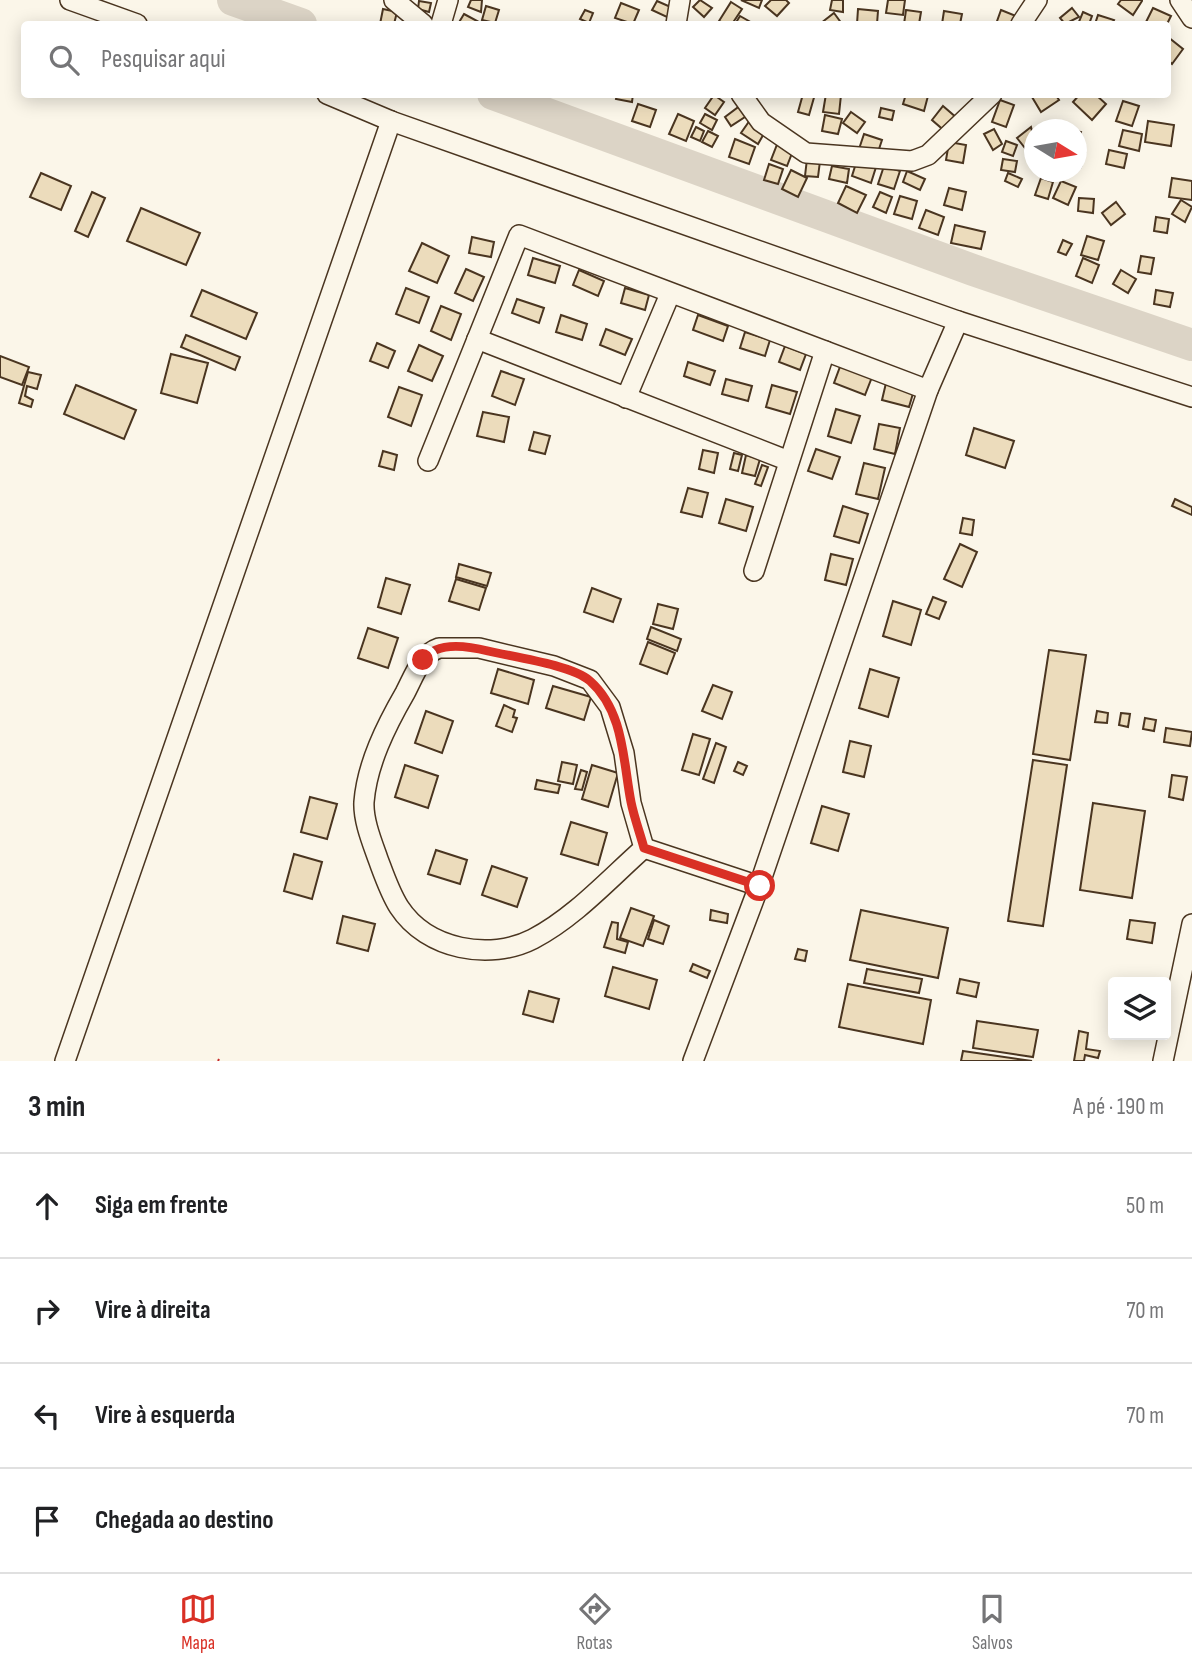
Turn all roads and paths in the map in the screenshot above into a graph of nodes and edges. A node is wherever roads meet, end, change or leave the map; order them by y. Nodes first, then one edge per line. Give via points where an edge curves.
1 (70, 0) edge
2 (394, 0) edge
3 (448, 0) edge
4 (680, 0) edge
5 (1037, 0) edge
6 (1180, 0) edge
7 (1192, 18) edge
8 (129, 21) edge
9 (419, 21) edge
10 (442, 21) edge
11 (676, 21) edge
12 (1023, 21) edge
13 (336, 98) edge
14 (744, 98) edge
15 (988, 98) edge
16 (391, 121) junction
17 (670, 294) junction
18 (958, 321) junction
19 (477, 339) junction
20 (825, 351) junction
21 (928, 390) junction
22 (1192, 397) edge
23 (626, 398) junction
24 (428, 461) dead end
25 (789, 461) junction
26 (754, 571) dead end
27 (644, 848) junction
28 (760, 886) junction
29 (1192, 924) edge
30 (65, 1061) edge
31 (693, 1061) edge
32 (1163, 1061) edge

1 - 8 street
2 - 9 street
3 - 10 street
4 - 11 street
5 - 12 street
6 - 7 street
13 - 16 street
14 - 15 street via 761,122 806,153 912,161 928,155
16 - 18 street
16 - 30 street
17 - 19 street via 519,235
17 - 20 street
17 - 23 street
18 - 21 street
18 - 22 street
19 - 23 street
19 - 24 street
20 - 21 street
20 - 25 street
21 - 28 street
23 - 25 street
25 - 26 street
27 - 27 street via 558,922 534,939 508,948 482,952 453,946 400,909 370,837 364,803 374,758 390,719 426,654 439,648 479,648 590,680 610,708
27 - 28 street
28 - 31 street
29 - 32 street

